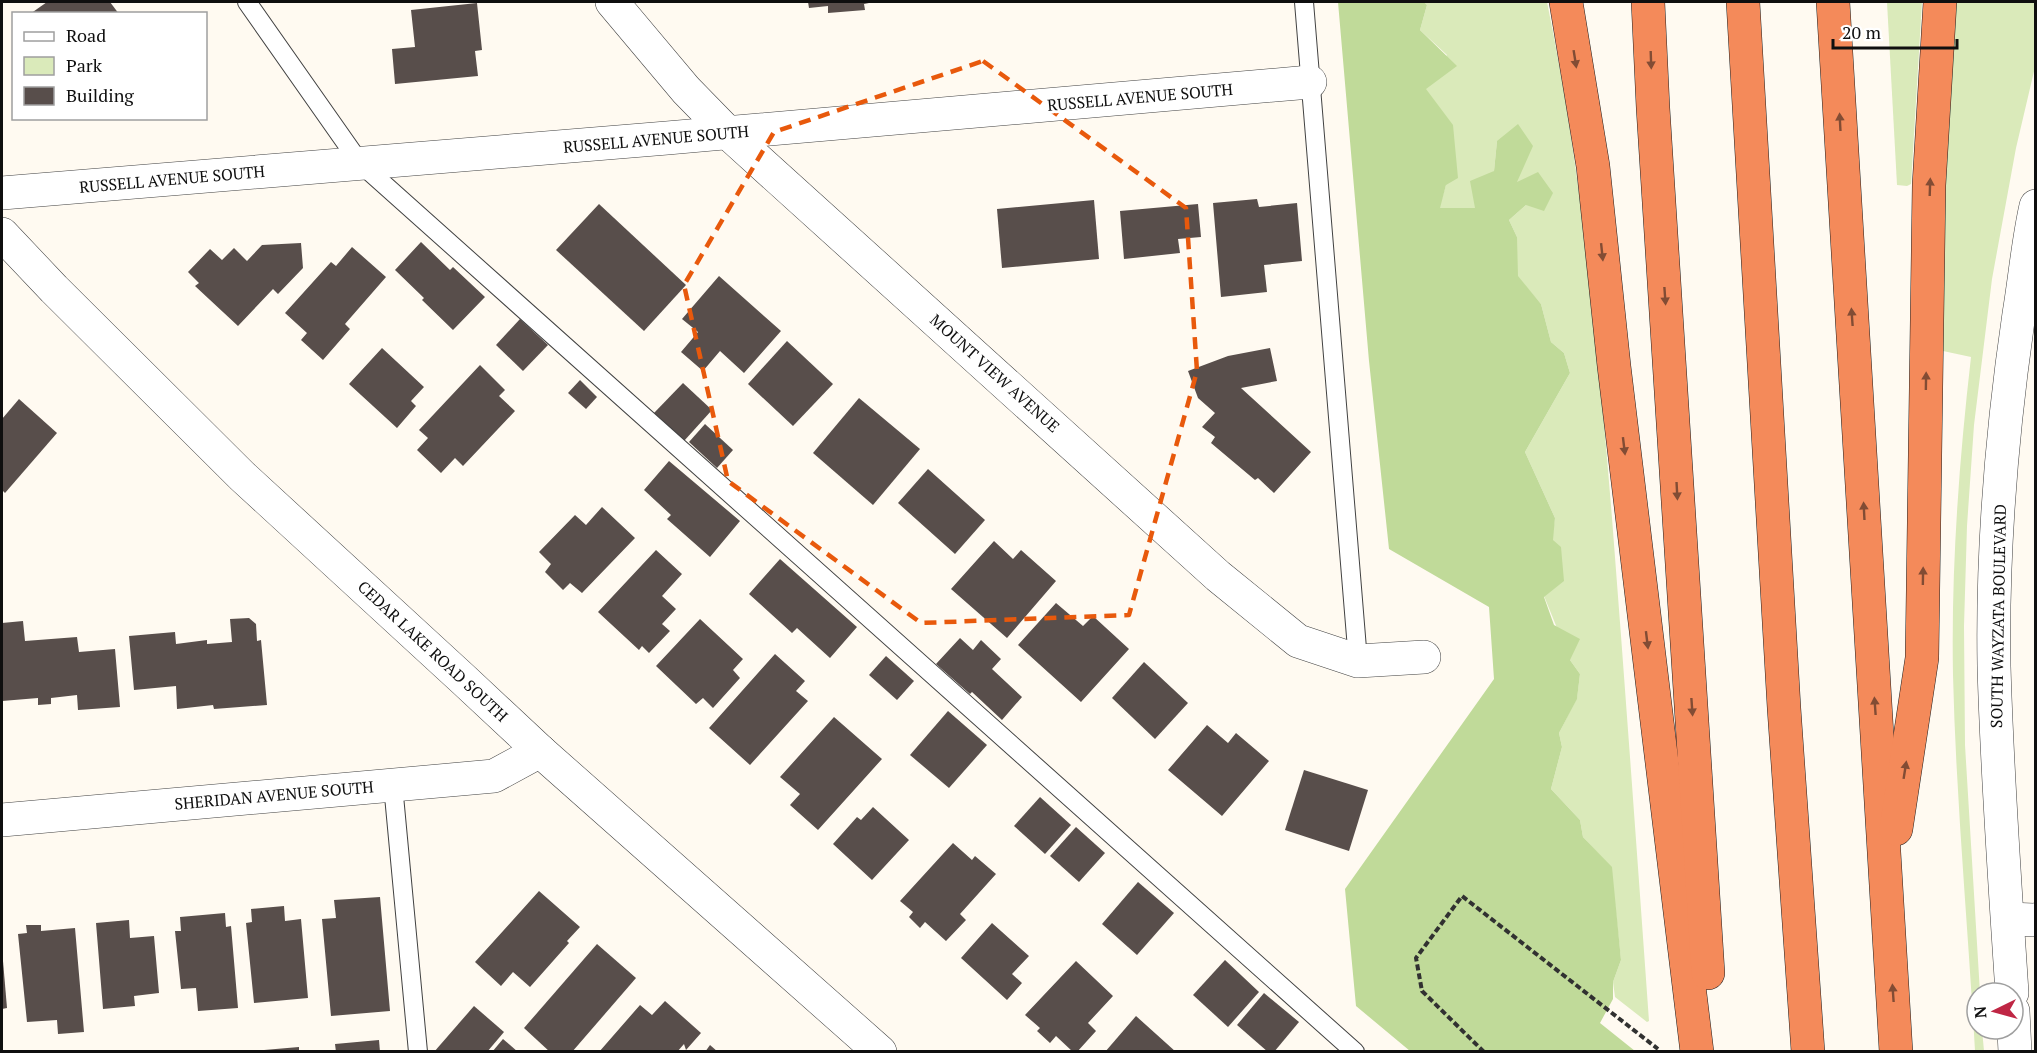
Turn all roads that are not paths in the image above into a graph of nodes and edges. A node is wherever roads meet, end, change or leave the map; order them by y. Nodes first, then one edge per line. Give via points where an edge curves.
1 (247, 2) edge
2 (612, 2) edge
3 (1304, 2) edge
4 (1566, 2) edge
5 (1648, 2) edge
6 (1743, 2) edge
7 (1833, 2) edge
8 (1940, 2) edge
9 (1310, 82) junction
10 (728, 132) junction
11 (360, 164) junction
12 (2, 193) edge
13 (2036, 206) edge
14 (2, 234) edge
15 (2024, 357) edge
16 (1424, 657) dead end
17 (1358, 661) junction
18 (540, 751) junction
19 (393, 785) junction
20 (2, 819) edge
21 (1886, 890) junction
22 (2022, 920) edge
23 (2014, 981) edge
24 (418, 1052) edge
25 (880, 1052) edge
26 (1355, 1052) edge
27 (1697, 1052) edge
28 (1713, 1052) edge
29 (1808, 1052) edge
30 (1896, 1052) edge

1 - 11 lane
2 - 10 street, MOUNT VIEW AVENUE via 686,90
3 - 9 lane
4 -> 27 highway via 1593,166
5 -> 28 highway
6 - 29 highway
21 -> 7 highway
21 -> 8 highway via 1922,658 1929,185
9 - 10 street, RUSSELL AVENUE SOUTH
9 - 17 lane
10 - 11 street, RUSSELL AVENUE SOUTH
10 - 17 street, MOUNT VIEW AVENUE via 1218,576 1298,641
11 - 12 street, RUSSELL AVENUE SOUTH
11 - 26 lane
13 - 15 street, SOUTH WAYZATA BOULEVARD
14 - 18 street, CEDAR LAKE ROAD SOUTH via 242,476
15 - 22 street, SOUTH WAYZATA BOULEVARD via 2003,445 1995,630 1999,788
16 - 17 street, MOUNT VIEW AVENUE
18 - 19 street, SHERIDAN AVENUE SOUTH via 494,776
18 - 25 street, CEDAR LAKE ROAD SOUTH
19 - 20 street, SHERIDAN AVENUE SOUTH
19 - 24 lane
30 -> 21 highway
22 - 23 street, SOUTH WAYZATA BOULEVARD

